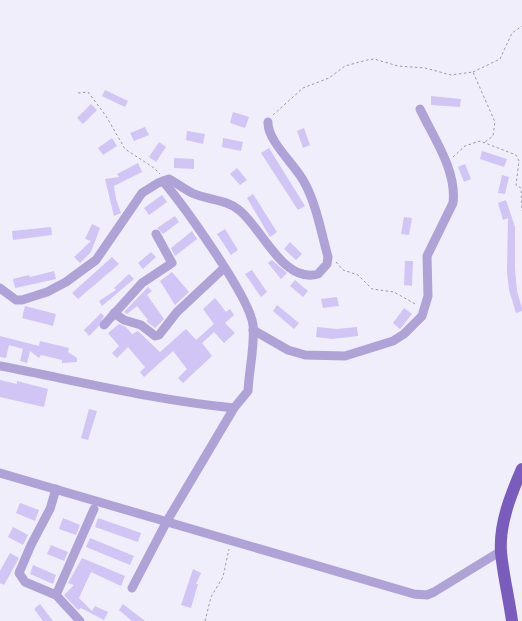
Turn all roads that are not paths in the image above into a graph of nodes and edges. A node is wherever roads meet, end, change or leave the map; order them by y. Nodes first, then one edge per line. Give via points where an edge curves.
1 (420, 109) dead end
2 (268, 122) road end
3 (163, 181) junction
4 (156, 234) dead end
5 (224, 268) junction
6 (0, 288) edge
7 (114, 313) junction
8 (104, 325) dead end
9 (253, 330) junction
10 (0, 366) edge
11 (234, 408) junction
12 (522, 469) edge
13 (0, 473) edge
14 (56, 489) junction
15 (94, 509) dead end
16 (167, 522) junction
17 (501, 551) junction
18 (132, 588) dead end
19 (56, 595) junction
20 (80, 621) edge
21 (512, 621) edge

1 - 9 street via 448,169 454,194 453,203 427,256 428,296 422,316 393,341 345,356 296,354
2 - 3 street via 270,134 304,182 315,210 328,257 327,264 318,274 300,274 280,260 258,230 234,206 191,193 169,179
3 - 5 street
3 - 6 street via 142,193 96,260 66,282 22,300 16,300
4 - 7 street via 172,263 142,282
5 - 7 street via 177,312 158,335
5 - 9 street via 248,311
7 - 8 street
9 - 11 street via 248,390
10 - 11 street via 91,386
11 - 16 street
12 - 17 main road via 507,511
13 - 14 street
14 - 16 street
14 - 19 street via 20,573 25,582
15 - 19 street
16 - 17 street via 421,595 434,592
16 - 18 street
17 - 21 main road
19 - 20 street

